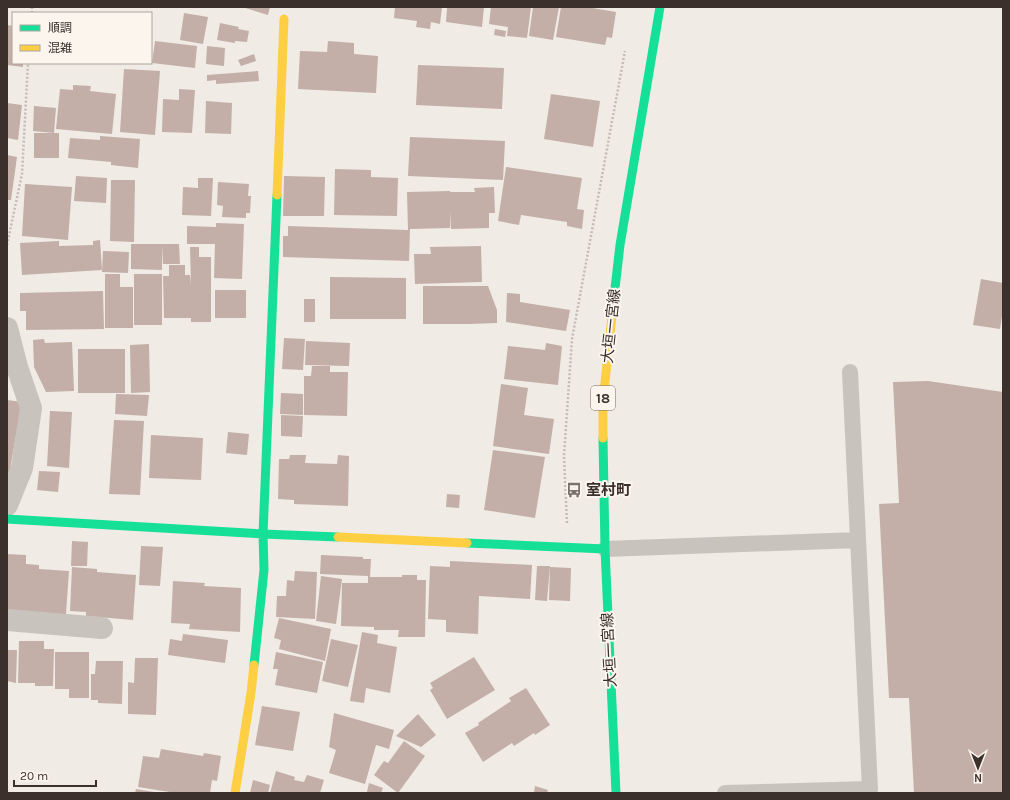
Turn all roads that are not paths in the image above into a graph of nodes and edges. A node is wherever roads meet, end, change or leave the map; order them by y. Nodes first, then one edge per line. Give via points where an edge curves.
1 (660, 7) edge
2 (284, 19) dead end
3 (7, 328) edge
4 (850, 372) dead end
5 (7, 505) edge
6 (7, 519) edge
7 (263, 534) junction
8 (858, 540) junction
9 (604, 549) junction
10 (7, 620) edge
11 (102, 628) dead end
12 (235, 793) edge
13 (616, 793) edge
14 (725, 793) edge

1 - 9 street, 大垣一宮線 / 18 via 620,245 603,401
2 - 7 street
3 - 5 street via 31,408 22,468
4 - 8 lane
6 - 7 street
7 - 9 street
7 - 12 street via 264,570 252,685
8 - 9 lane
8 - 14 lane via 870,789
9 - 13 street, 大垣一宮線 / 18
10 - 11 street

